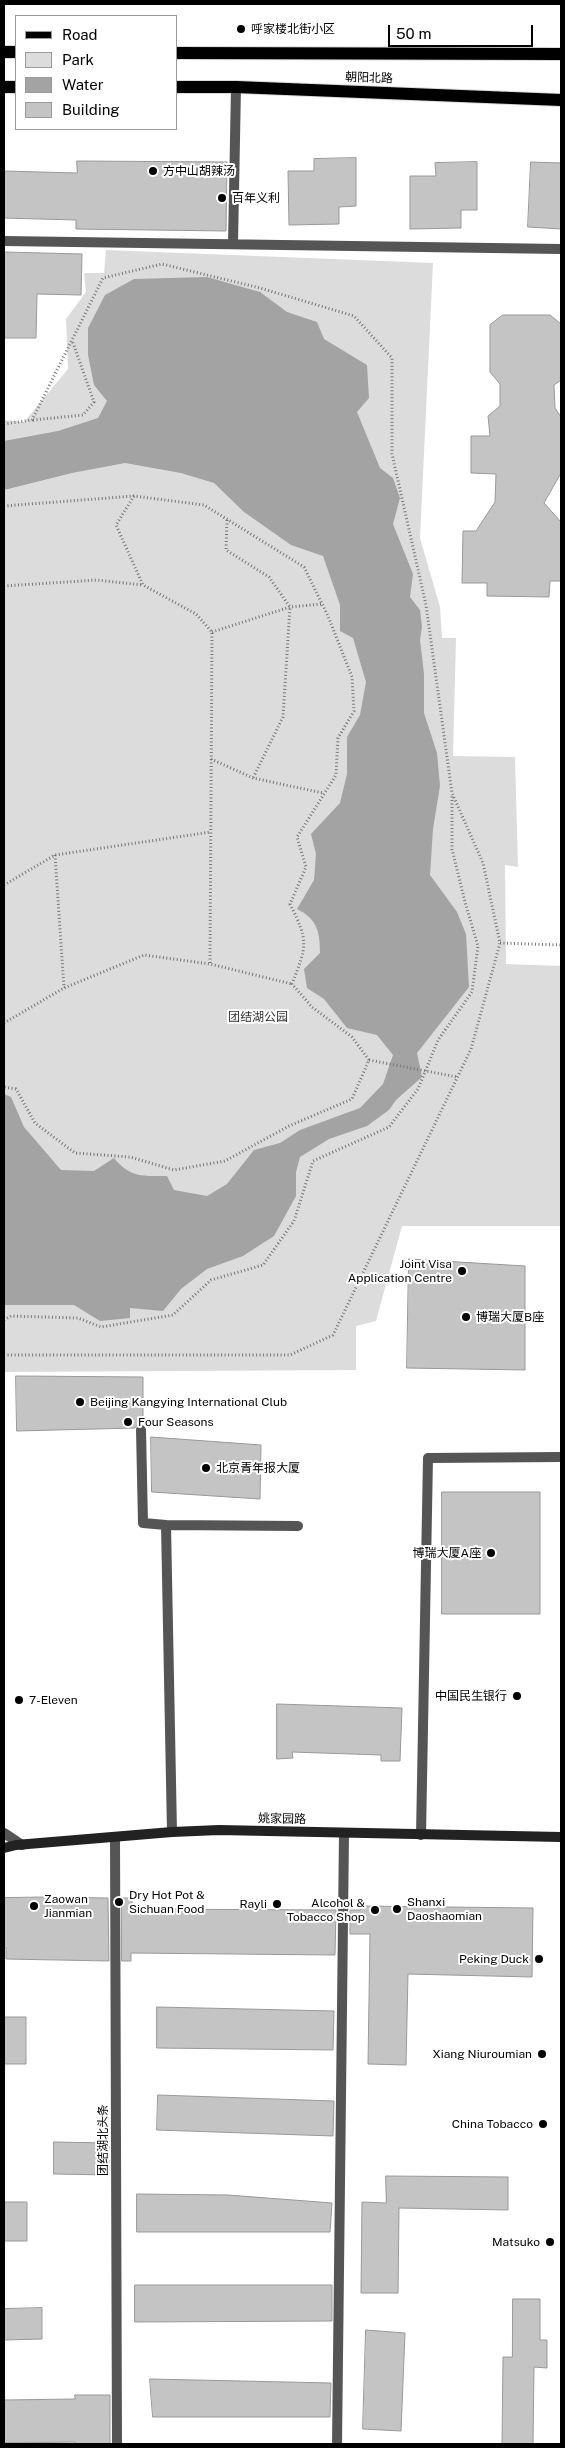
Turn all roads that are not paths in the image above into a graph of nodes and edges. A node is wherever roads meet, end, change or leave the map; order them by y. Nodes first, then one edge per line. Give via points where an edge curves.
1 (178, 52) edge
2 (561, 54) edge
3 (178, 87) edge
4 (236, 87) junction
5 (561, 100) edge
6 (4, 241) edge
7 (233, 244) junction
8 (561, 250) edge
9 (141, 1430) dead end
10 (561, 1457) edge
11 (166, 1524) junction
12 (298, 1526) dead end
13 (172, 1832) junction
14 (4, 1833) edge
15 (344, 1833) junction
16 (421, 1835) junction
17 (115, 1836) junction
18 (561, 1837) edge
19 (22, 1845) junction
20 (4, 1848) edge
21 (117, 2444) edge
22 (337, 2444) edge

1 - 2 main road, 朝阳北路
3 - 4 main road, 朝阳北路
4 - 5 main road, 朝阳北路
4 - 7 street
6 - 7 street
7 - 8 street
9 - 11 street via 143,1523
10 - 16 street via 428,1458
11 - 12 street
11 - 13 street
13 - 15 street, 姚家园路
13 - 17 street, 姚家园路
14 - 19 street
15 - 16 street, 姚家园路
15 - 22 street
16 - 18 street, 姚家园路
17 - 19 street, 姚家园路
17 - 21 street, 团结湖北头条
19 - 20 street, 姚家园路

